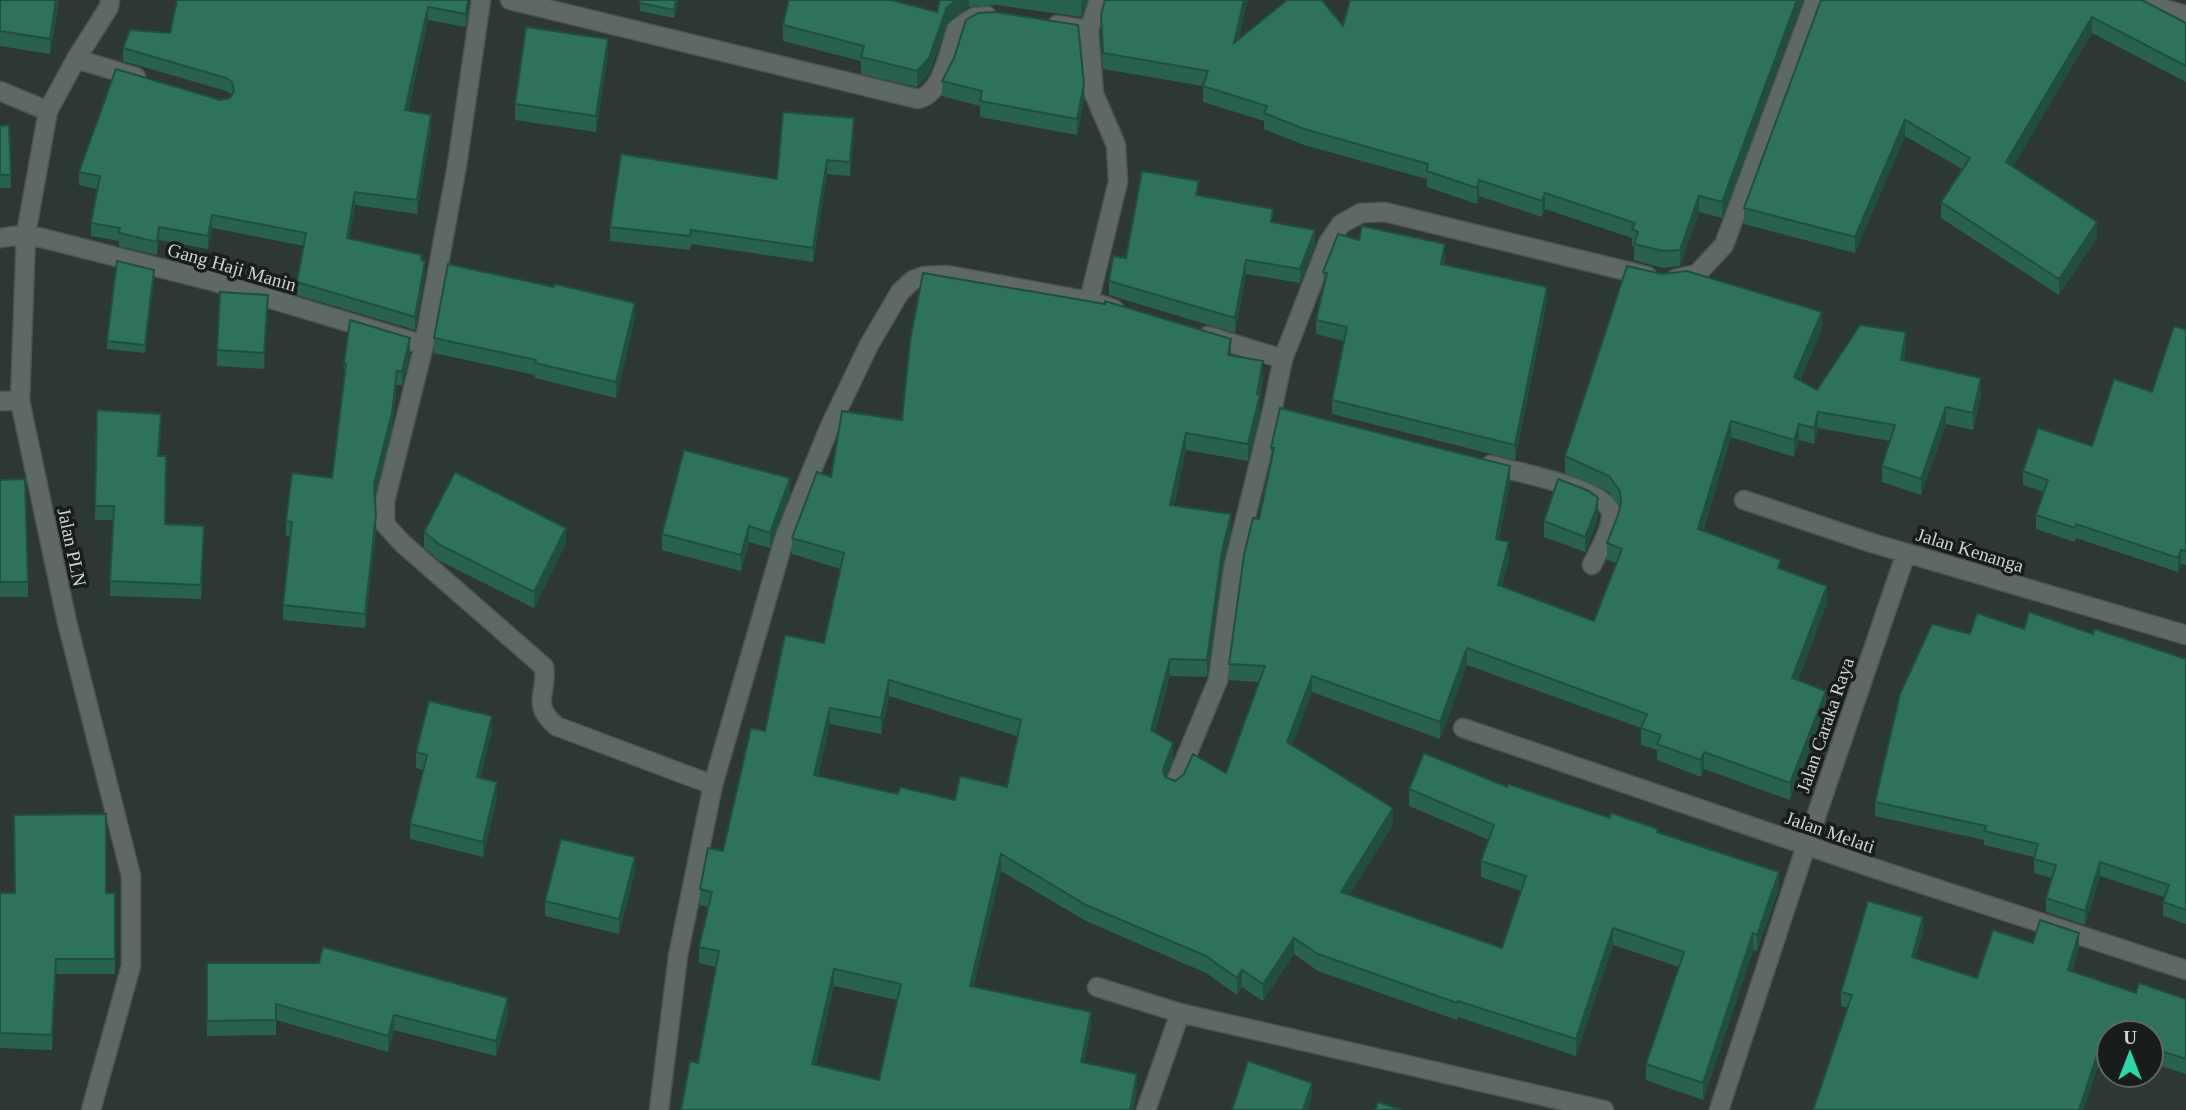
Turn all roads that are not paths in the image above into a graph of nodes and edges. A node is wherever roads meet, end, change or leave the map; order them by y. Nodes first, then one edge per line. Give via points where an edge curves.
1 (110, 0) edge
2 (481, 0) edge
3 (510, 0) edge
4 (1099, 0) edge
5 (1815, 0) edge
6 (2130, 0) edge
7 (2186, 15) edge
8 (1009, 18) edge
9 (1036, 22) edge
10 (1089, 30) junction
11 (76, 59) junction
12 (156, 82) edge
13 (0, 91) edge
14 (48, 111) junction
15 (26, 234) junction
16 (0, 238) edge
17 (1088, 301) junction
18 (1127, 313) edge
19 (1192, 332) edge
20 (424, 345) junction
21 (1283, 359) junction
22 (0, 401) edge
23 (20, 401) junction
24 (1476, 461) edge
25 (1744, 500) dead end
26 (1906, 553) junction
27 (1592, 565) dead end
28 (2186, 635) edge
29 (1463, 728) dead end
30 (713, 785) junction
31 (1174, 786) edge
32 (1806, 846) junction
33 (2186, 970) edge
34 (1097, 987) dead end
35 (1180, 1013) junction
36 (91, 1110) edge
37 (659, 1110) edge
38 (1146, 1110) edge
39 (1604, 1110) edge
40 (1720, 1110) edge

1 - 11 street, Jalan PLN
2 - 20 street
3 - 8 street via 918,99 927,97 939,83 957,28 975,17
4 - 10 street
5 - 21 street via 1724,245 1697,274 1662,279 1385,212 1362,213 1341,224 1328,243
6 - 7 street
9 - 10 street
10 - 17 street via 1094,94 1116,145 1118,182
11 - 12 street
11 - 14 street, Jalan PLN
13 - 14 street
14 - 15 street, Jalan PLN
15 - 16 street
15 - 20 street, Gang Haji Manin via 208,280
15 - 23 street, Jalan PLN
17 - 18 street
17 - 30 street via 947,275 924,276 900,292 830,426 785,536
19 - 21 street
20 - 30 street via 385,501 385,524 544,667 546,682 540,703 556,726
21 - 31 street via 1279,413 1233,569 1217,680
22 - 23 street
23 - 36 street, Jalan PLN via 67,622 131,876 131,966
24 - 27 street via 1602,499 1611,513 1610,523
25 - 26 street, Jalan Kenanga
26 - 28 street, Jalan Kenanga
26 - 32 street, Jalan Caraka Raya
29 - 32 street, Jalan Melati
30 - 37 street via 678,956
32 - 33 street, Jalan Melati
32 - 40 street, Jalan Caraka Raya
34 - 35 street
35 - 38 street
35 - 39 street

